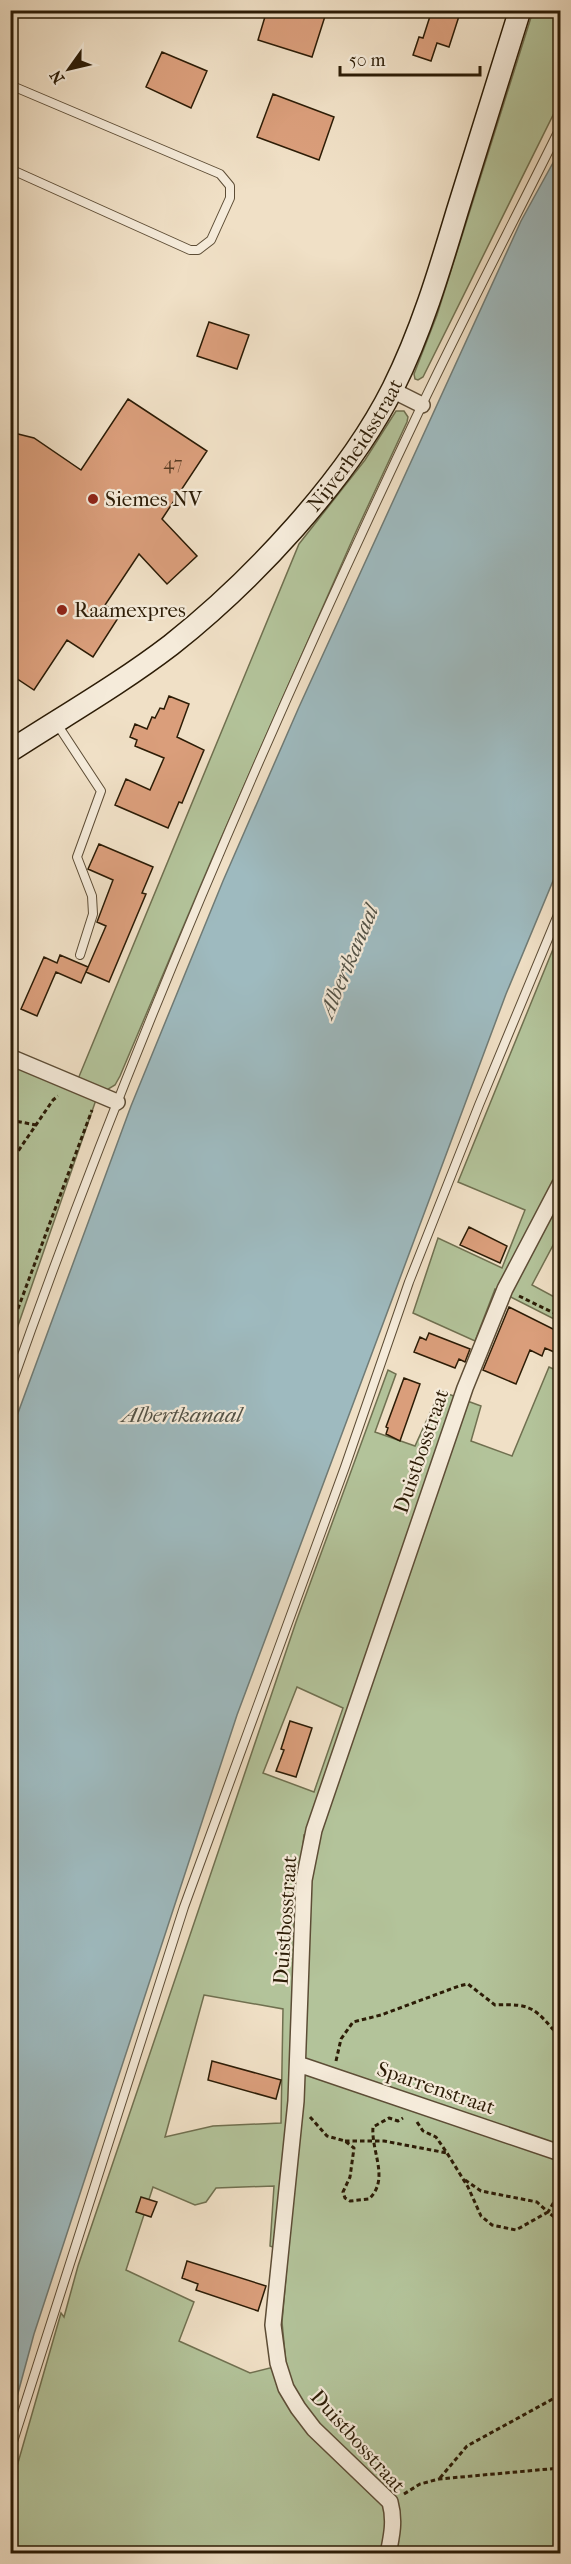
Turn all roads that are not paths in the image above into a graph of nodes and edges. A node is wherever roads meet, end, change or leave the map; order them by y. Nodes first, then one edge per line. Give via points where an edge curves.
1 (520, 10) edge
2 (10, 85) edge
3 (561, 128) edge
4 (10, 170) edge
5 (392, 390) junction
6 (422, 405) junction
7 (56, 721) junction
8 (10, 751) edge
9 (561, 910) edge
10 (80, 955) dead end
11 (10, 1057) edge
12 (117, 1102) junction
13 (561, 1184) edge
14 (10, 1389) edge
15 (298, 2064) junction
16 (561, 2153) edge
17 (10, 2451) edge
18 (387, 2553) edge

1 - 5 street, Nijverheidsstraat via 434,286 416,339
2 - 4 lane via 220,174 230,186 230,198 211,240 198,250 189,250
3 - 6 lane
5 - 6 street
5 - 7 street, Nijverheidsstraat via 328,487 226,597 169,646
6 - 12 lane via 330,601 219,854
7 - 8 street, Nijverheidsstraat
7 - 10 lane via 101,790 77,856 92,896 93,914
9 - 17 lane via 409,1282 184,1907
11 - 12 street
12 - 14 lane
13 - 15 street, Duistbosstraat via 505,1289 465,1388 314,1830 304,1880
15 - 16 street, Sparrenstraat
15 - 18 street, Duistbosstraat via 273,2325 278,2363 286,2388 314,2429 390,2502 393,2521

